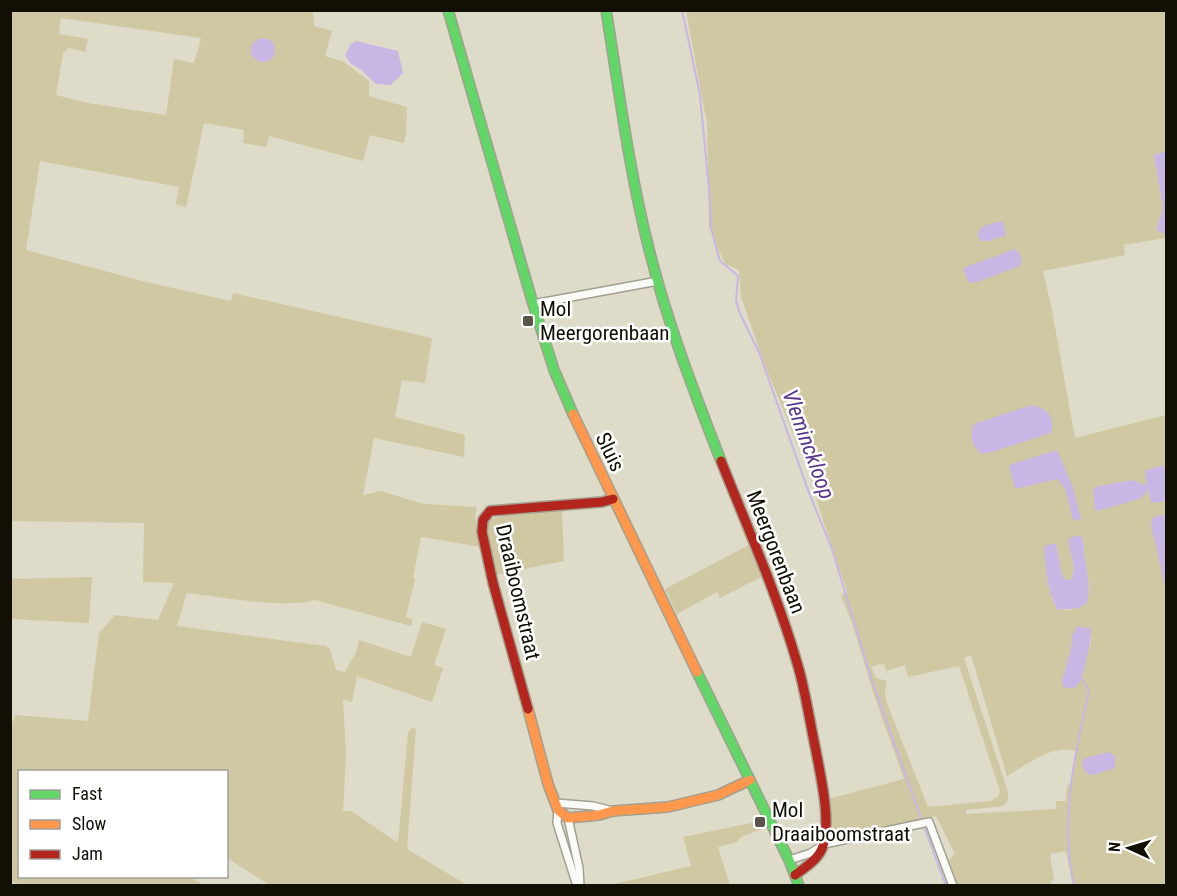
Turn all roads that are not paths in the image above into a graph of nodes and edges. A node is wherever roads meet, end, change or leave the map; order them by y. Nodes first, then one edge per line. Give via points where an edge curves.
1 (448, 10) edge
2 (606, 10) edge
3 (658, 281) junction
4 (533, 304) junction
5 (613, 499) junction
6 (750, 780) junction
7 (557, 806) junction
8 (613, 811) junction
9 (568, 818) junction
10 (824, 844) junction
11 (789, 860) junction
12 (795, 875) junction
13 (578, 885) edge
14 (799, 885) edge
15 (953, 885) edge

1 - 4 street, Sluis
2 - 3 street, Meergorenbaan via 636,197
3 - 4 street
3 - 10 street, Meergorenbaan via 795,654 822,783
4 - 5 street, Sluis via 561,389
5 - 6 street, Sluis
5 - 7 street, Draaiboomstraat via 490,511 483,520 493,583
6 - 8 street via 695,801
6 - 11 street, Sluis
7 - 8 street via 593,806
7 - 9 street
7 - 13 street via 557,823
8 - 9 street
9 - 13 street via 579,868
10 - 11 street
10 - 12 street via 817,859
10 - 15 street via 929,822
11 - 12 street, Sluis
12 - 14 street, Sluis

